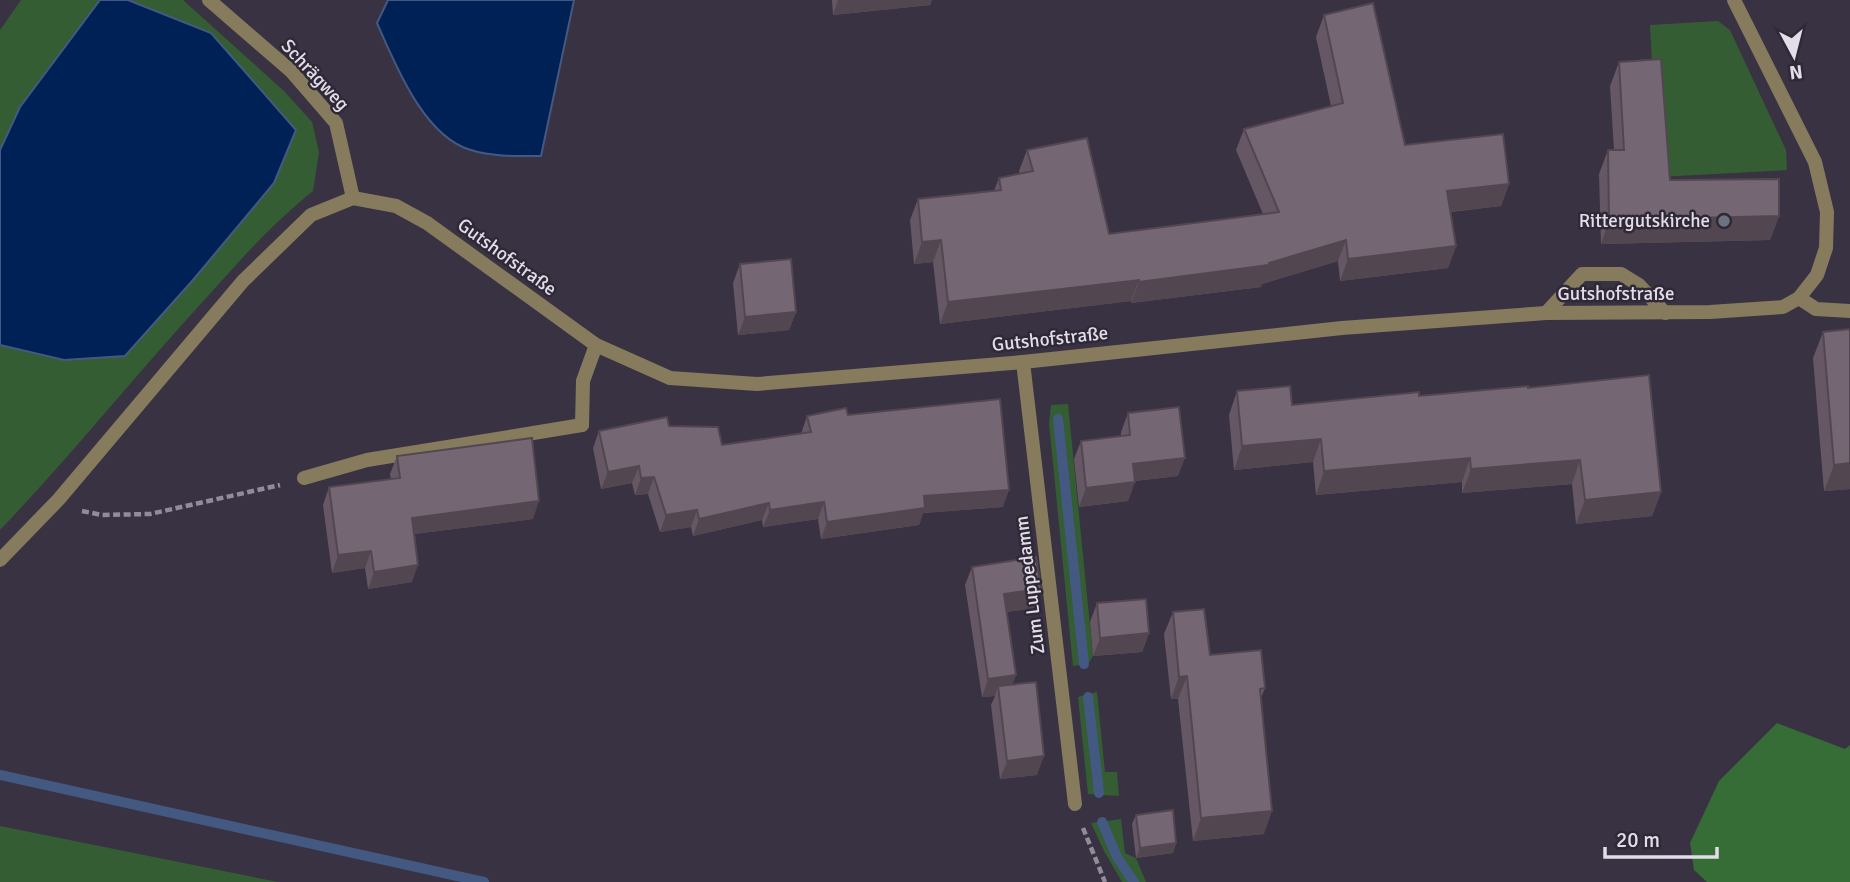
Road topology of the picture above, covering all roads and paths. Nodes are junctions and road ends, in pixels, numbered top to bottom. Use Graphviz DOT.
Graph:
graph roads {
  1 [pos="209,0"];
  2 [pos="1734,0"];
  3 [pos="353,198"];
  4 [pos="1799,298"];
  5 [pos="1850,311"];
  6 [pos="1546,313"];
  7 [pos="1665,313"];
  8 [pos="596,345"];
  9 [pos="1023,362"];
  10 [pos="304,478"];
  11 [pos="59,499"];
  12 [pos="0,560"];
  13 [pos="1075,804"];
  14 [pos="1105,882"];
  1 -- 3 [label="street, Schrägweg"];
  2 -- 4 [label="street"];
  3 -- 8 [label="street, Gutshofstraße"];
  3 -- 11 [label="street"];
  4 -- 5 [label="street"];
  4 -- 7 [label="street, Gutshofstraße"];
  6 -- 7 [label="street, Gutshofstraße"];
  6 -- 7 [label="street"];
  6 -- 9 [label="street, Gutshofstraße"];
  8 -- 9 [label="street, Gutshofstraße"];
  8 -- 10 [label="street"];
  9 -- 13 [label="street, Zum Luppedamm"];
  10 -- 11 [label="path"];
  11 -- 12 [label="street"];
  13 -- 14 [label="path"];
}
